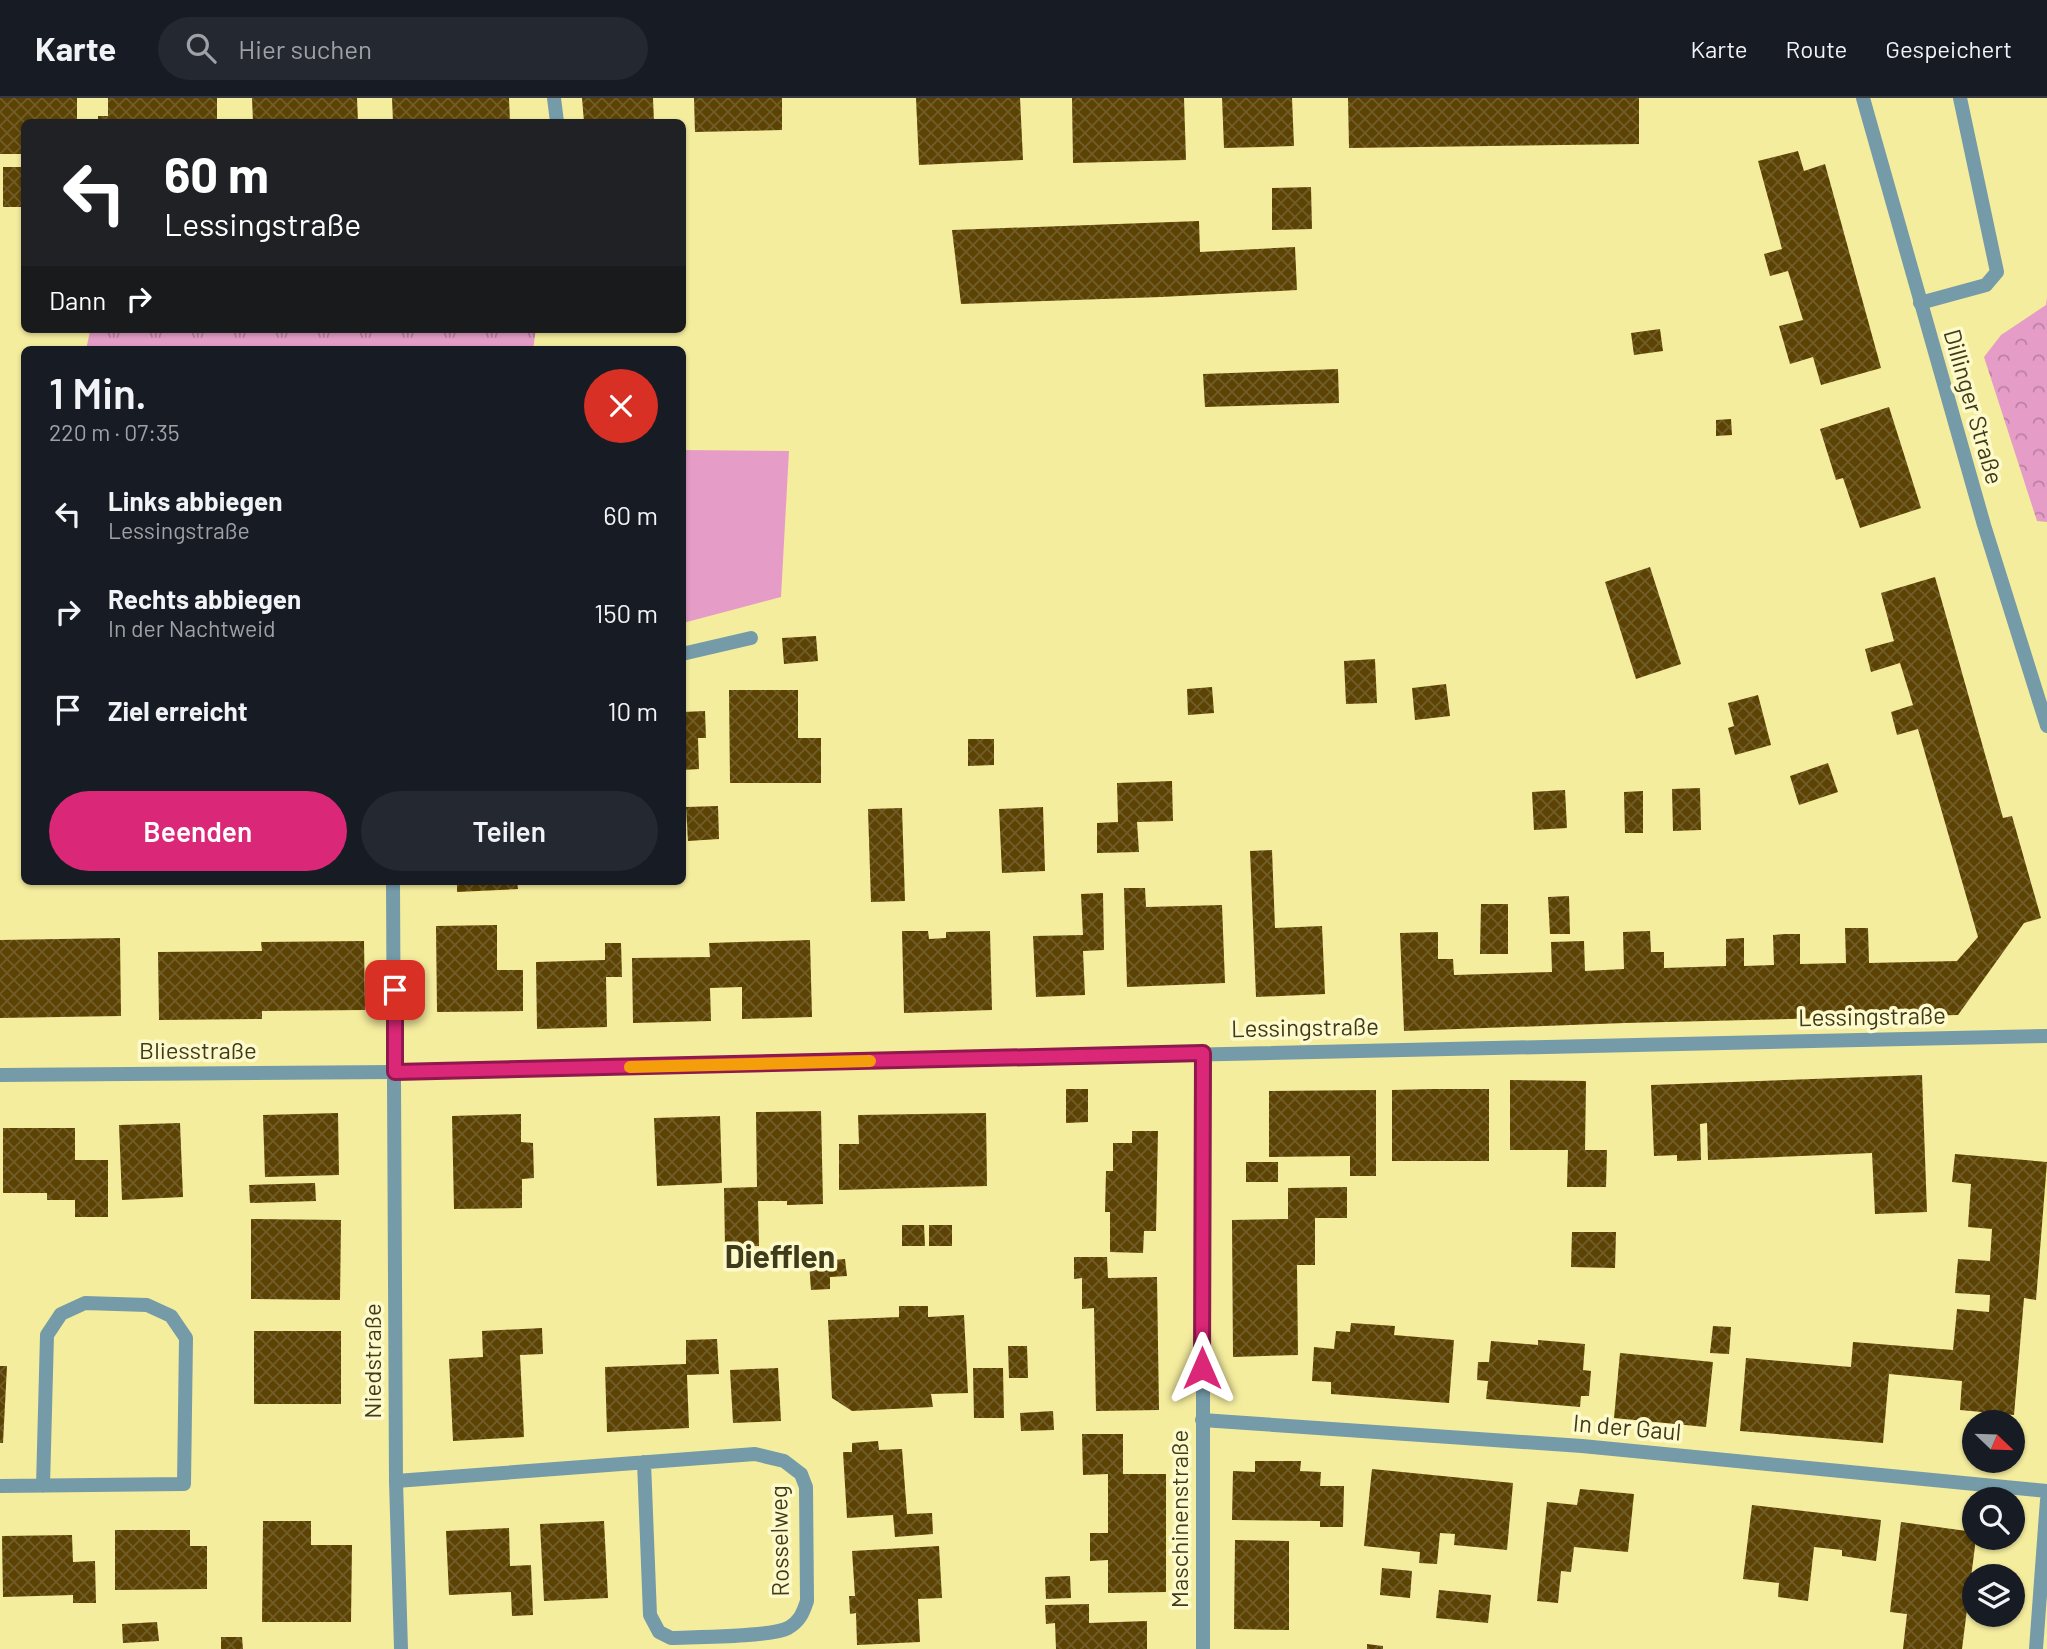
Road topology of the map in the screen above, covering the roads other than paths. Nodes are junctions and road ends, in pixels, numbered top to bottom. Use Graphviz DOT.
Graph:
graph roads {
  1 [pos="554,98"];
  2 [pos="1863,98"];
  3 [pos="1960,98"];
  4 [pos="557,119"];
  5 [pos="1920,303"];
  6 [pos="751,638"];
  7 [pos="686,653"];
  8 [pos="2047,726"];
  9 [pos="393,885"];
  10 [pos="2047,1036"];
  11 [pos="1203,1053"];
  12 [pos="395,1072"];
  13 [pos="0,1075"];
  14 [pos="1202,1420"];
  15 [pos="644,1462"];
  16 [pos="396,1481"];
  17 [pos="0,1486"];
  18 [pos="43,1486"];
  19 [pos="2047,1491"];
  20 [pos="2047,1500"];
  21 [pos="401,1649"];
  22 [pos="1203,1649"];
  23 [pos="2036,1649"];
  1 -- 4 [label="street"];
  2 -- 5 [label="street, Dillinger Straße"];
  3 -- 5 [label="street"];
  5 -- 8 [label="street, Dillinger Straße"];
  6 -- 7 [label="street"];
  9 -- 12 [label="street, Niedstraße"];
  10 -- 11 [label="street, Lessingstraße"];
  11 -- 12 [label="street, Lessingstraße"];
  11 -- 14 [label="street, Maschinenstraße"];
  12 -- 13 [label="street, Bliesstraße"];
  12 -- 16 [label="street, Niedstraße"];
  14 -- 19 [label="street, In der Gaul"];
  14 -- 22 [label="street, Maschinenstraße"];
  15 -- 15 [label="street, Rosselweg"];
  15 -- 16 [label="street, Rosselweg"];
  16 -- 21 [label="street, Niedstraße"];
  17 -- 18 [label="street"];
  18 -- 18 [label="street"];
  20 -- 23 [label="street"];
}
